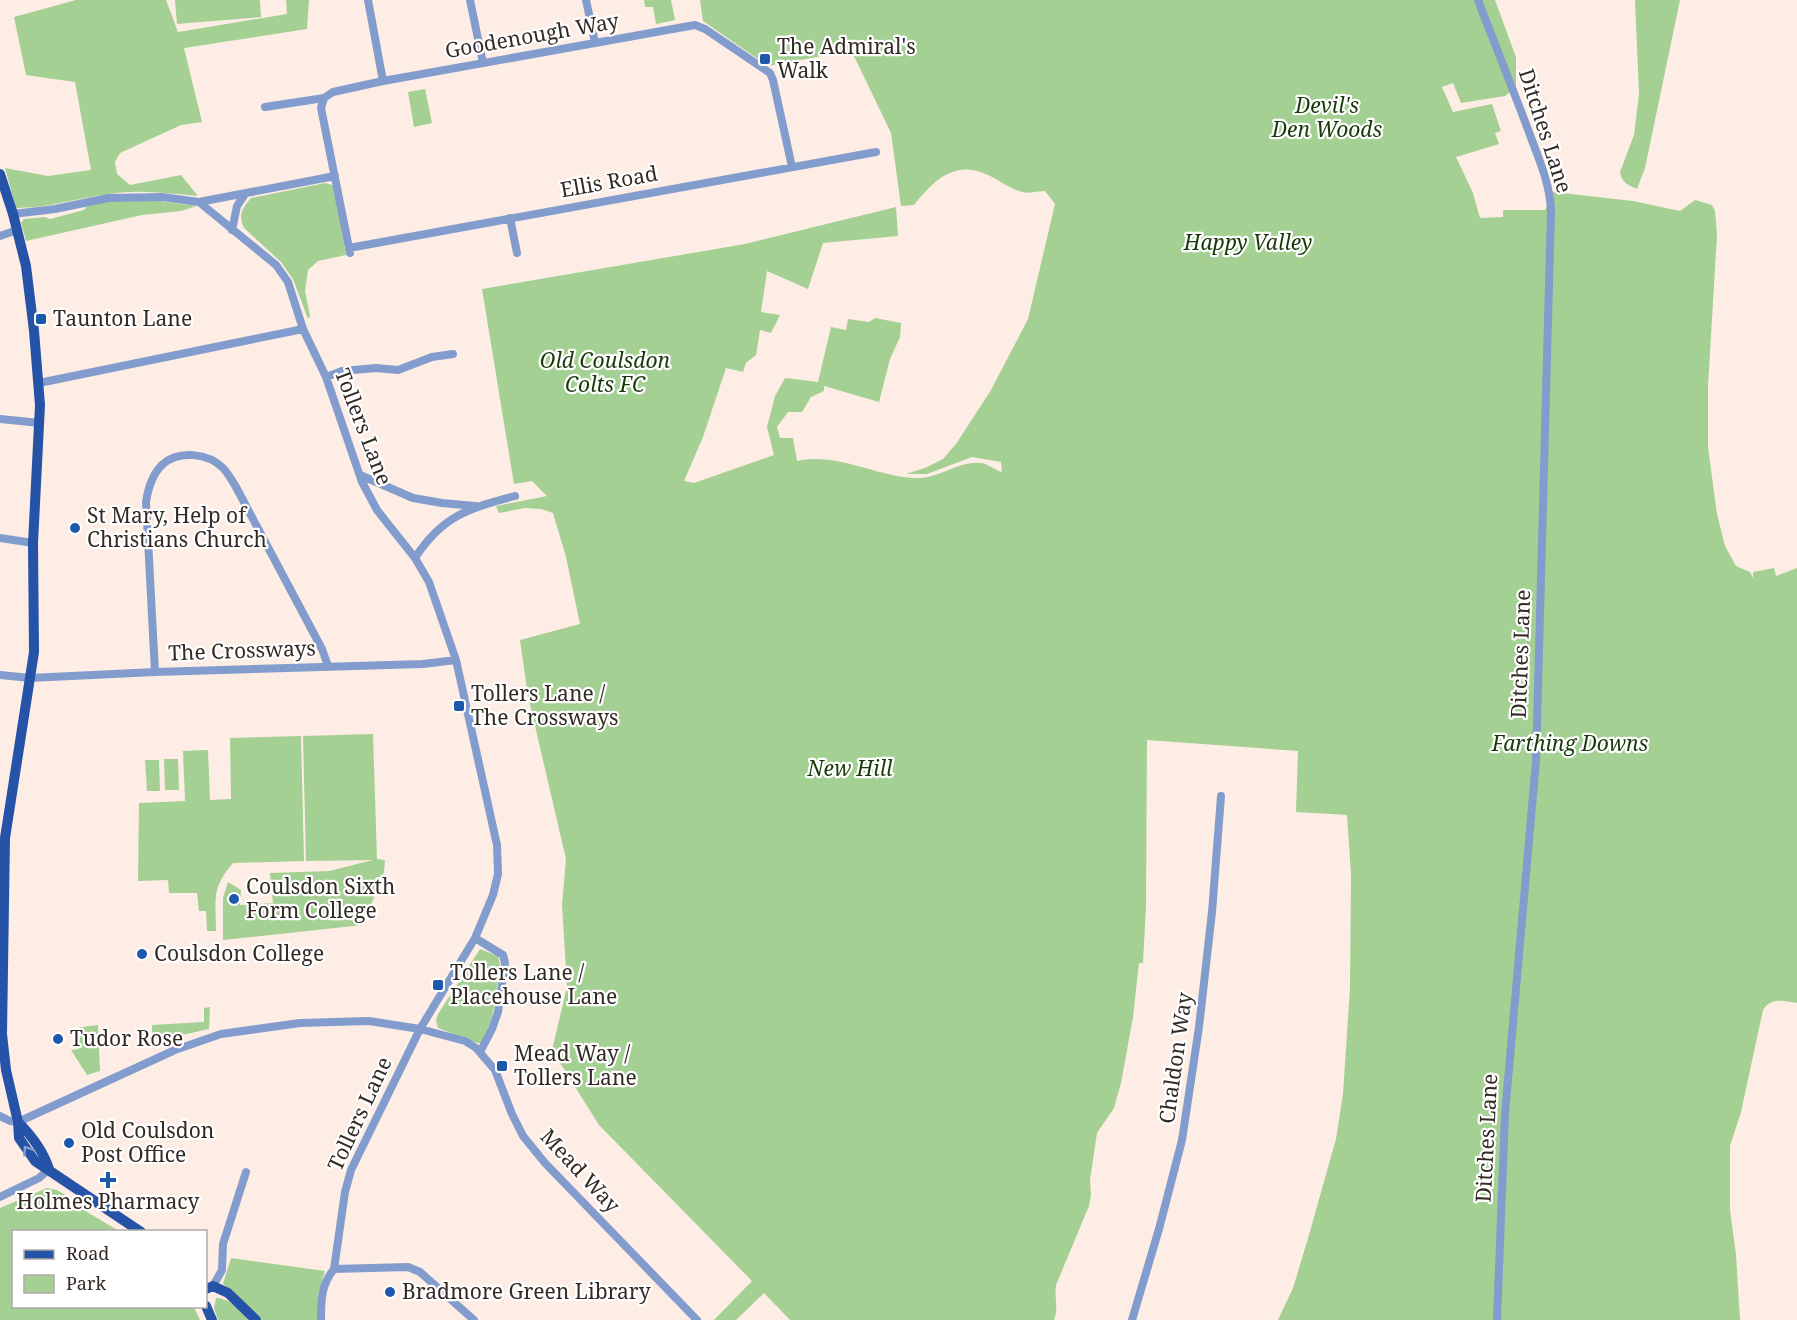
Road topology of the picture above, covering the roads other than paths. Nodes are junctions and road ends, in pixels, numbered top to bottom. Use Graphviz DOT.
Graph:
graph roads {
  1 [pos="368,0"];
  2 [pos="470,0"];
  3 [pos="586,0"];
  4 [pos="1478,0"];
  5 [pos="595,43"];
  6 [pos="483,63"];
  7 [pos="383,81"];
  8 [pos="324,98"];
  9 [pos="265,107"];
  10 [pos="876,152"];
  11 [pos="792,167"];
  12 [pos="0,174"];
  13 [pos="335,176"];
  14 [pos="245,194"];
  15 [pos="199,202"];
  16 [pos="13,214"];
  17 [pos="510,219"];
  18 [pos="17,230"];
  19 [pos="232,230"];
  20 [pos="0,236"];
  21 [pos="517,253"];
  22 [pos="303,329"];
  23 [pos="453,354"];
  24 [pos="326,377"];
  25 [pos="39,383"];
  26 [pos="0,419"];
  27 [pos="40,423"];
  28 [pos="360,475"];
  29 [pos="515,496"];
  30 [pos="476,506"];
  31 [pos="0,538"];
  32 [pos="33,543"];
  33 [pos="415,558"];
  34 [pos="456,660"];
  35 [pos="328,666"];
  36 [pos="155,672"];
  37 [pos="0,675"];
  38 [pos="30,678"];
  39 [pos="1221,796"];
  40 [pos="475,938"];
  41 [pos="420,1029"];
  42 [pos="480,1052"];
  43 [pos="0,1116"];
  44 [pos="18,1122"];
  45 [pos="49,1169"];
  46 [pos="246,1172"];
  47 [pos="0,1197"];
  48 [pos="138,1230"];
  49 [pos="333,1269"];
  50 [pos="209,1288"];
  51 [pos="256,1320"];
  52 [pos="321,1320"];
  53 [pos="474,1320"];
  54 [pos="697,1320"];
  55 [pos="1132,1320"];
  56 [pos="1497,1320"];
  1 -- 7 [label="street"];
  2 -- 6 [label="street"];
  3 -- 5 [label="street"];
  4 -- 56 [label="street, Ditches Lane"];
  5 -- 6 [label="street, Goodenough Way"];
  5 -- 11 [label="street, Goodenough Way"];
  6 -- 7 [label="street, Goodenough Way"];
  7 -- 8 [label="street, Goodenough Way"];
  8 -- 9 [label="street, Goodenough Way"];
  8 -- 13 [label="street"];
  10 -- 11 [label="street, Ellis Road"];
  11 -- 17 [label="street, Ellis Road"];
  12 -- 16 [label="main road"];
  13 -- 14 [label="street"];
  13 -- 17 [label="street, Ellis Road"];
  14 -- 15 [label="street"];
  14 -- 19 [label="street"];
  15 -- 16 [label="street"];
  15 -- 19 [label="street, Tollers Lane"];
  16 -- 18 [label="main road"];
  17 -- 21 [label="street"];
  18 -- 20 [label="street"];
  18 -- 25 [label="main road"];
  19 -- 22 [label="street, Tollers Lane"];
  22 -- 24 [label="street, Tollers Lane"];
  22 -- 25 [label="street"];
  23 -- 24 [label="street"];
  24 -- 28 [label="street, Tollers Lane"];
  25 -- 27 [label="main road"];
  26 -- 27 [label="street"];
  27 -- 32 [label="main road"];
  28 -- 30 [label="street"];
  28 -- 33 [label="street, Tollers Lane"];
  29 -- 30 [label="street"];
  30 -- 33 [label="street"];
  31 -- 32 [label="street"];
  32 -- 38 [label="main road"];
  33 -- 34 [label="street, Tollers Lane"];
  34 -- 35 [label="street, The Crossways"];
  34 -- 40 [label="street, Tollers Lane"];
  35 -- 36 [label="street, The Crossways"];
  35 -- 36 [label="street"];
  36 -- 38 [label="street, The Crossways"];
  37 -- 38 [label="street, The Crossways"];
  38 -- 44 [label="main road"];
  39 -- 55 [label="street, Chaldon Way"];
  40 -- 41 [label="street, Tollers Lane"];
  40 -- 42 [label="street"];
  41 -- 42 [label="street, Mead Way"];
  41 -- 44 [label="street, Mead Way"];
  41 -- 49 [label="street, Tollers Lane"];
  42 -- 54 [label="street, Mead Way"];
  43 -- 44 [label="street"];
  44 -- 45 [label="main road"];
  45 -- 47 [label="street"];
  45 -- 48 [label="main road"];
  46 -- 50 [label="street"];
  49 -- 52 [label="street, Tollers Lane"];
  49 -- 53 [label="street"];
  50 -- 51 [label="main road"];
}
